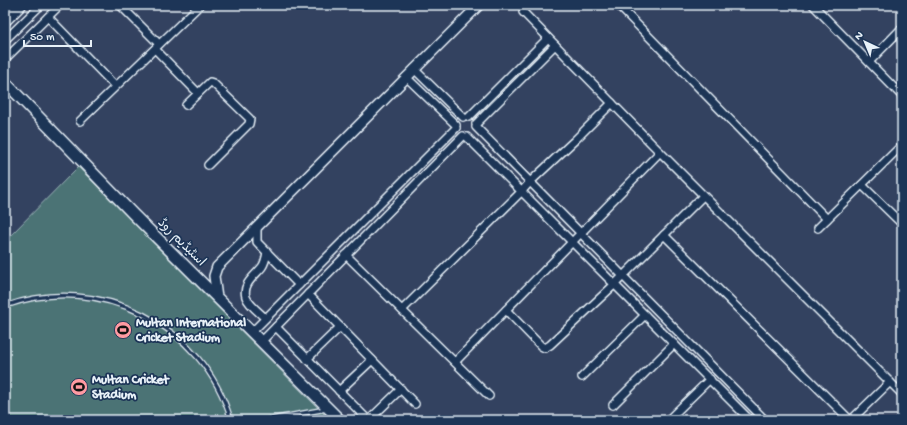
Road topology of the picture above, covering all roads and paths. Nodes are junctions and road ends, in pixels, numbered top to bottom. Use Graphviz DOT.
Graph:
graph roads {
  1 [pos="21,5"];
  2 [pos="41,5"];
  3 [pos="60,5"];
  4 [pos="200,5"];
  5 [pos="478,5"];
  6 [pos="618,5"];
  7 [pos="813,5"];
  8 [pos="123,6"];
  9 [pos="523,12"];
  10 [pos="48,17"];
  11 [pos="5,21"];
  12 [pos="902,28"];
  13 [pos="548,38"];
  14 [pos="5,40"];
  15 [pos="555,45"];
  16 [pos="157,47"];
  17 [pos="5,58"];
  18 [pos="869,62"];
  19 [pos="414,69"];
  20 [pos="406,77"];
  21 [pos="5,82"];
  22 [pos="115,86"];
  23 [pos="198,93"];
  24 [pos="902,96"];
  25 [pos="612,103"];
  26 [pos="186,105"];
  27 [pos="466,117"];
  28 [pos="80,121"];
  29 [pos="476,126"];
  30 [pos="456,127"];
  31 [pos="465,136"];
  32 [pos="902,145"];
  33 [pos="660,152"];
  34 [pos="208,165"];
  35 [pos="530,182"];
  36 [pos="862,184"];
  37 [pos="522,191"];
  38 [pos="704,196"];
  39 [pos="827,219"];
  40 [pos="902,224"];
  41 [pos="257,226"];
  42 [pos="818,228"];
  43 [pos="580,233"];
  44 [pos="664,235"];
  45 [pos="572,242"];
  46 [pos="267,252"];
  47 [pos="346,255"];
  48 [pos="623,276"];
  49 [pos="615,284"];
  50 [pos="299,285"];
  51 [pos="308,294"];
  52 [pos="217,298"];
  53 [pos="5,306"];
  54 [pos="402,310"];
  55 [pos="506,310"];
  56 [pos="645,315"];
  57 [pos="265,318"];
  58 [pos="276,327"];
  59 [pos="340,327"];
  60 [pos="252,332"];
  61 [pos="262,341"];
  62 [pos="674,344"];
  63 [pos="307,359"];
  64 [pos="372,360"];
  65 [pos="455,362"];
  66 [pos="582,377"];
  67 [pos="710,379"];
  68 [pos="890,382"];
  69 [pos="401,388"];
  70 [pos="339,392"];
  71 [pos="902,394"];
  72 [pos="488,396"];
  73 [pos="416,404"];
  74 [pos="613,405"];
  75 [pos="328,408"];
  76 [pos="231,420"];
  77 [pos="266,420"];
  78 [pos="340,420"];
  79 [pos="368,420"];
  80 [pos="668,420"];
  81 [pos="750,420"];
  82 [pos="765,420"];
  83 [pos="850,420"];
  1 -- 11 [label="main road"];
  2 -- 14 [label="street"];
  3 -- 10 [label="street"];
  4 -- 16 [label="street"];
  5 -- 19 [label="street"];
  6 -- 39 [label="street"];
  7 -- 18 [label="street"];
  8 -- 16 [label="street"];
  9 -- 13 [label="street"];
  10 -- 17 [label="street"];
  10 -- 22 [label="street"];
  12 -- 18 [label="street"];
  13 -- 15 [label="street"];
  13 -- 27 [label="street"];
  15 -- 25 [label="street"];
  15 -- 29 [label="street"];
  16 -- 22 [label="street"];
  16 -- 23 [label="street"];
  18 -- 24 [label="street"];
  19 -- 20 [label="street"];
  19 -- 27 [label="street"];
  20 -- 30 [label="street"];
  20 -- 41 [label="street"];
  21 -- 52 [label="main road, اسٹیڈیم روڈ"];
  22 -- 28 [label="street"];
  23 -- 26 [label="street"];
  23 -- 34 [label="street"];
  25 -- 33 [label="street"];
  25 -- 35 [label="street"];
  27 -- 29 [label="street"];
  27 -- 30 [label="street"];
  29 -- 31 [label="street"];
  29 -- 35 [label="street"];
  30 -- 31 [label="street"];
  30 -- 50 [label="street"];
  31 -- 37 [label="street"];
  31 -- 47 [label="street"];
  32 -- 36 [label="street"];
  33 -- 38 [label="street"];
  33 -- 43 [label="street"];
  35 -- 37 [label="street"];
  35 -- 43 [label="street"];
  36 -- 39 [label="street"];
  36 -- 40 [label="street"];
  37 -- 45 [label="street"];
  37 -- 54 [label="street"];
  38 -- 44 [label="street"];
  38 -- 68 [label="street"];
  39 -- 42 [label="street"];
  41 -- 46 [label="street"];
  41 -- 52 [label="street"];
  43 -- 45 [label="street"];
  43 -- 48 [label="street"];
  44 -- 48 [label="street"];
  44 -- 83 [label="street"];
  45 -- 49 [label="street"];
  45 -- 55 [label="street"];
  46 -- 50 [label="street"];
  46 -- 57 [label="street"];
  47 -- 51 [label="street"];
  47 -- 54 [label="street"];
  48 -- 49 [label="street"];
  48 -- 82 [label="street"];
  49 -- 55 [label="street"];
  49 -- 56 [label="street"];
  50 -- 57 [label="street"];
  51 -- 58 [label="street"];
  51 -- 59 [label="street"];
  52 -- 60 [label="main road, اسٹیڈیم روڈ"];
  53 -- 76 [label="lane"];
  54 -- 65 [label="street"];
  55 -- 65 [label="street"];
  56 -- 62 [label="street"];
  56 -- 66 [label="street"];
  57 -- 60 [label="street"];
  58 -- 61 [label="street"];
  58 -- 63 [label="street"];
  59 -- 63 [label="street"];
  59 -- 64 [label="street"];
  60 -- 61 [label="main road, اسٹیڈیم روڈ"];
  61 -- 75 [label="main road, اسٹیڈیم روڈ"];
  62 -- 67 [label="street"];
  62 -- 74 [label="street"];
  63 -- 70 [label="street"];
  64 -- 69 [label="street"];
  64 -- 70 [label="street"];
  65 -- 72 [label="street"];
  67 -- 80 [label="street"];
  67 -- 81 [label="street"];
  68 -- 71 [label="street"];
  68 -- 83 [label="street"];
  69 -- 73 [label="street"];
  69 -- 79 [label="street"];
  70 -- 79 [label="street"];
  75 -- 77 [label="lane"];
  75 -- 78 [label="main road, اسٹیڈیم روڈ"];
}
